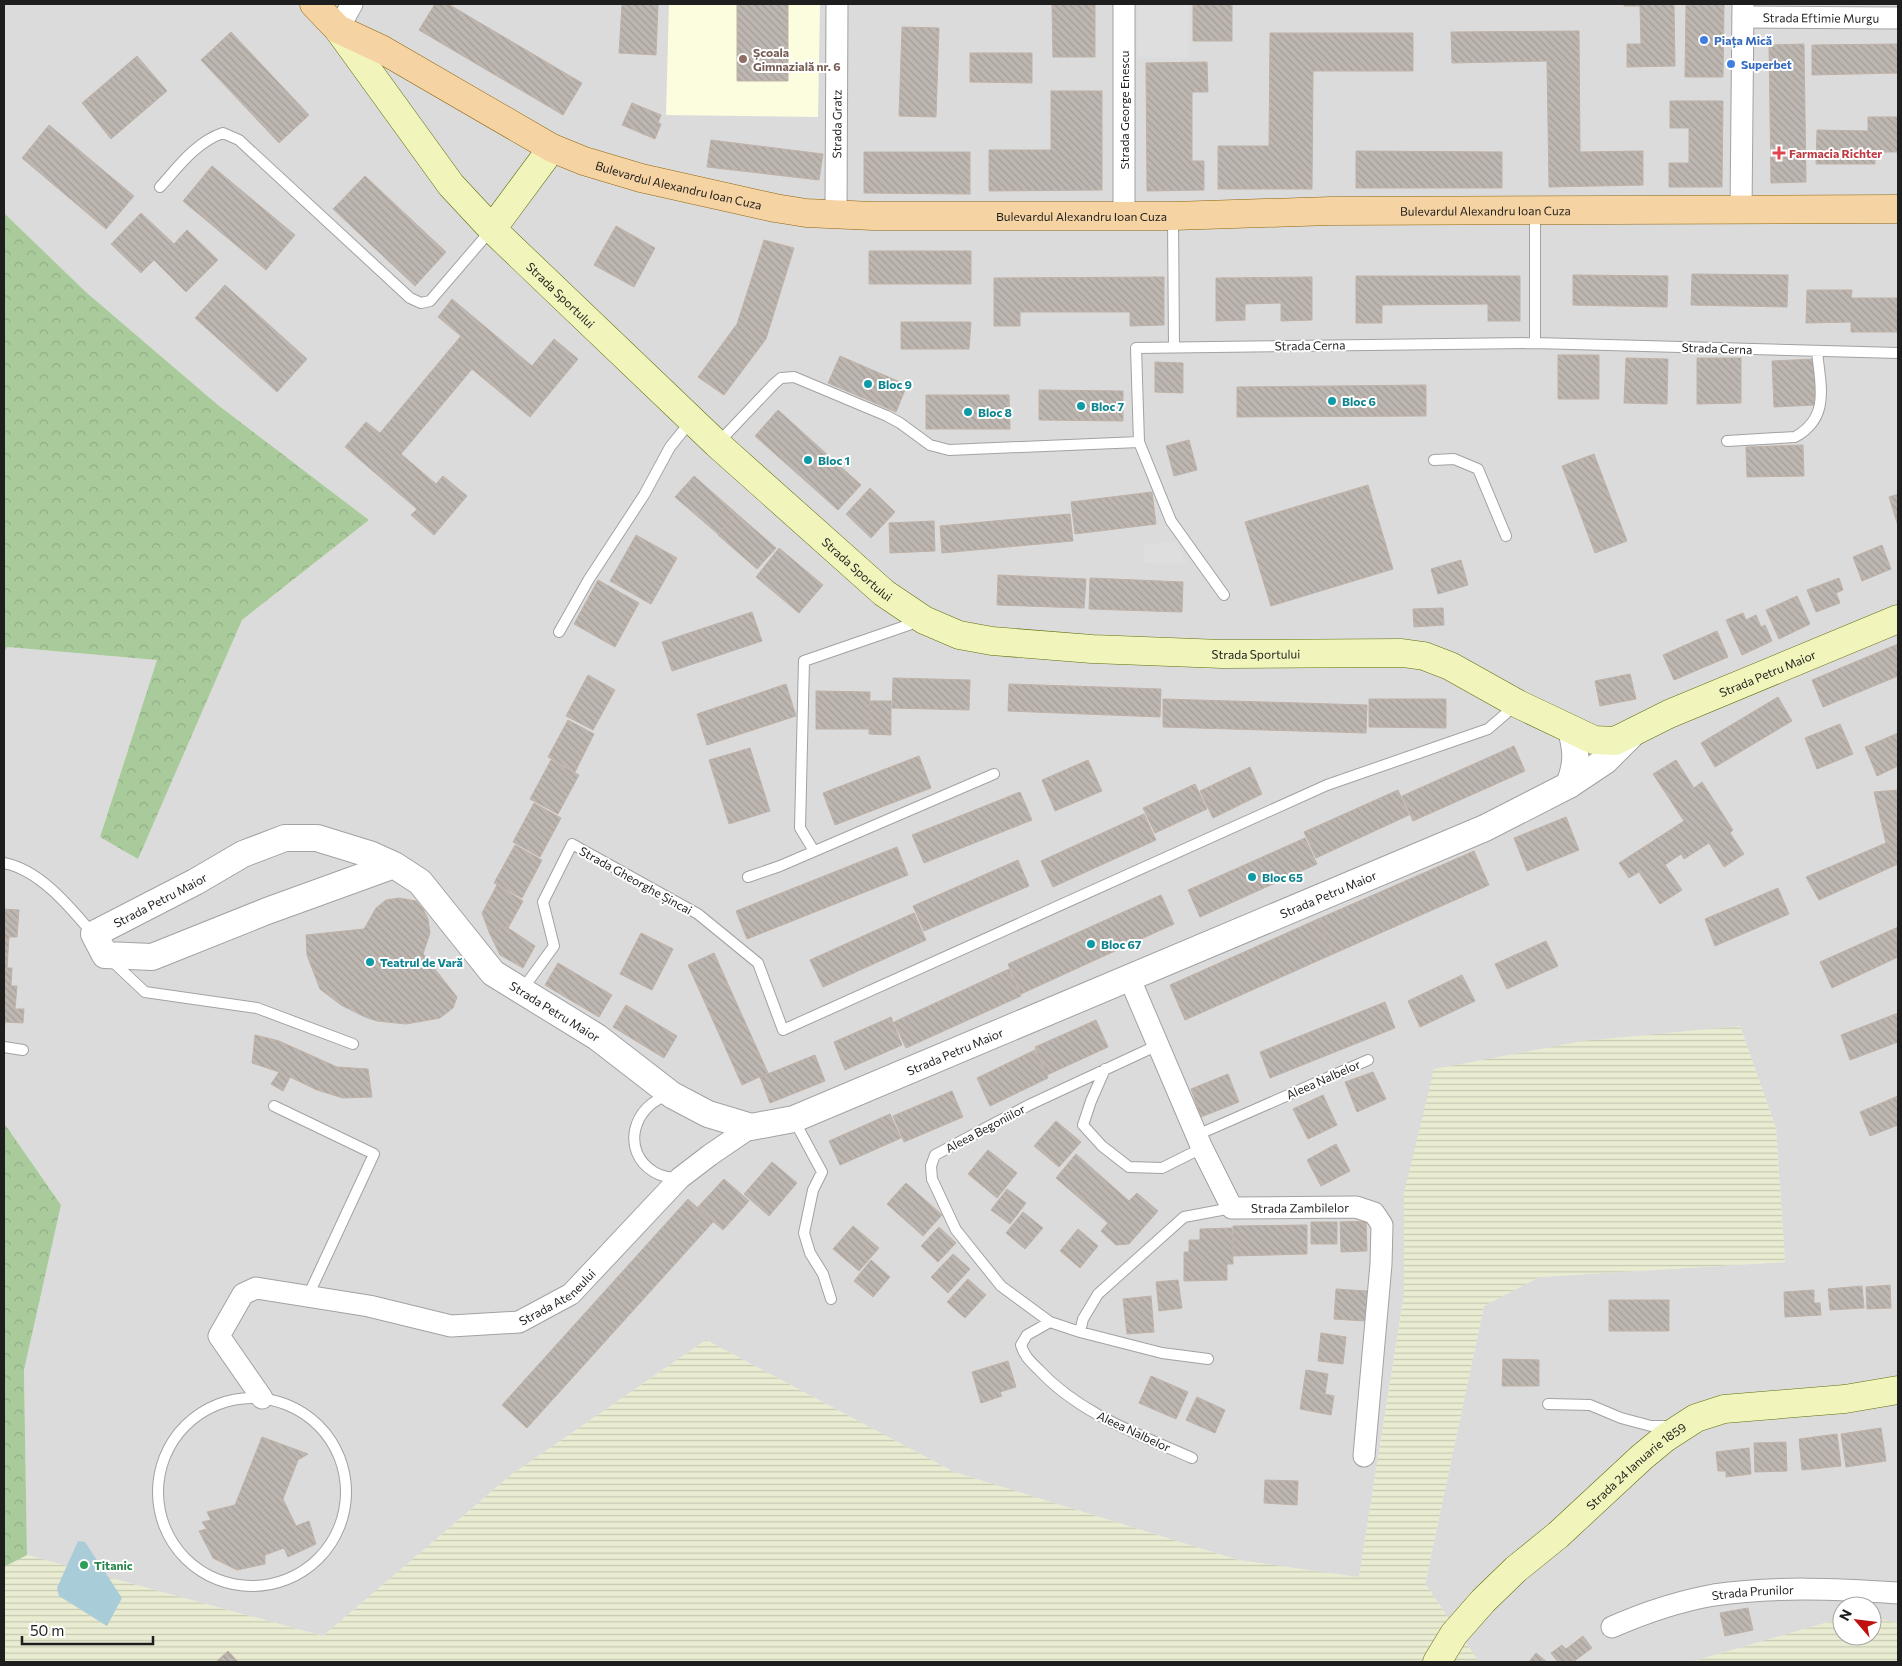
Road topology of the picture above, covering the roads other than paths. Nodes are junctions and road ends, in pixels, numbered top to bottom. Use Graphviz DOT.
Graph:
graph roads {
  1 [pos="314,4"];
  2 [pos="352,4"];
  3 [pos="838,4"];
  4 [pos="1124,4"];
  5 [pos="1743,10"];
  6 [pos="1898,18"];
  7 [pos="338,29"];
  8 [pos="552,148"];
  9 [pos="160,187"];
  10 [pos="1898,209"];
  11 [pos="1535,210"];
  12 [pos="1742,210"];
  13 [pos="836,214"];
  14 [pos="1124,215"];
  15 [pos="1173,216"];
  16 [pos="492,229"];
  17 [pos="1535,343"];
  18 [pos="1174,347"];
  19 [pos="1817,351"];
  20 [pos="1898,353"];
  21 [pos="691,421"];
  22 [pos="1727,441"];
  23 [pos="1138,442"];
  24 [pos="717,444"];
  25 [pos="1434,460"];
  26 [pos="1506,536"];
  27 [pos="1224,595"];
  28 [pos="1898,618"];
  29 [pos="924,620"];
  30 [pos="559,632"];
  31 [pos="1518,704"];
  32 [pos="1636,729"];
  33 [pos="1571,730"];
  34 [pos="994,774"];
  35 [pos="1569,785"];
  36 [pos="814,851"];
  37 [pos="4,864"];
  38 [pos="394,865"];
  39 [pos="748,877"];
  40 [pos="100,945"];
  41 [pos="1129,977"];
  42 [pos="521,991"];
  43 [pos="353,1044"];
  44 [pos="1158,1045"];
  45 [pos="4,1047"];
  46 [pos="23,1050"];
  47 [pos="1368,1060"];
  48 [pos="1105,1069"];
  49 [pos="672,1095"];
  50 [pos="274,1106"];
  51 [pos="794,1119"];
  52 [pos="751,1128"];
  53 [pos="1199,1142"];
  54 [pos="680,1178"];
  55 [pos="1232,1208"];
  56 [pos="308,1296"];
  57 [pos="832,1299"];
  58 [pos="1050,1322"];
  59 [pos="1080,1332"];
  60 [pos="1208,1359"];
  61 [pos="1898,1390"];
  62 [pos="262,1398"];
  63 [pos="1548,1404"];
  64 [pos="1683,1426"];
  65 [pos="1364,1456"];
  66 [pos="1192,1458"];
  67 [pos="1898,1593"];
  68 [pos="1612,1627"];
  69 [pos="1437,1662"];
  1 -- 7 [label="main road, Bulevardul Alexandru Ioan Cuza"];
  2 -- 7 [label="street"];
  3 -- 13 [label="street, Strada Gratz"];
  4 -- 14 [label="street, Strada George Enescu"];
  5 -- 6 [label="street, Strada Eftimie Murgu"];
  5 -- 12 [label="street"];
  7 -- 8 [label="main road, Bulevardul Alexandru Ioan Cuza"];
  7 -- 16 [label="main road, Strada Sportului"];
  8 -- 13 [label="main road, Bulevardul Alexandru Ioan Cuza"];
  8 -- 16 [label="main road"];
  9 -- 16 [label="lane"];
  10 -- 12 [label="main road, Bulevardul Alexandru Ioan Cuza"];
  11 -- 12 [label="main road, Bulevardul Alexandru Ioan Cuza"];
  11 -- 15 [label="main road, Bulevardul Alexandru Ioan Cuza"];
  11 -- 17 [label="lane"];
  13 -- 14 [label="main road, Bulevardul Alexandru Ioan Cuza"];
  14 -- 15 [label="main road, Bulevardul Alexandru Ioan Cuza"];
  15 -- 18 [label="lane"];
  16 -- 21 [label="main road, Strada Sportului"];
  17 -- 18 [label="lane, Strada Cerna"];
  17 -- 19 [label="lane, Strada Cerna"];
  18 -- 23 [label="lane, Strada Cerna"];
  19 -- 20 [label="lane, Strada Cerna"];
  19 -- 22 [label="lane"];
  21 -- 24 [label="main road, Strada Sportului"];
  21 -- 30 [label="lane"];
  23 -- 24 [label="lane"];
  23 -- 27 [label="lane"];
  24 -- 29 [label="main road, Strada Sportului"];
  25 -- 26 [label="lane"];
  28 -- 32 [label="main road, Strada Petru Maior"];
  29 -- 31 [label="main road, Strada Sportului"];
  29 -- 36 [label="lane"];
  31 -- 33 [label="main road, Strada Sportului"];
  31 -- 42 [label="lane, Strada Gheorghe Șincai"];
  32 -- 33 [label="main road, Strada Petru Maior"];
  32 -- 35 [label="street, Strada Petru Maior"];
  33 -- 35 [label="street"];
  34 -- 36 [label="lane"];
  35 -- 41 [label="street, Strada Petru Maior"];
  36 -- 39 [label="lane"];
  37 -- 40 [label="lane"];
  38 -- 40 [label="street"];
  38 -- 40 [label="street, Strada Petru Maior"];
  38 -- 42 [label="street, Strada Petru Maior"];
  40 -- 43 [label="lane"];
  41 -- 44 [label="street"];
  41 -- 51 [label="street, Strada Petru Maior"];
  42 -- 49 [label="street, Strada Petru Maior"];
  44 -- 48 [label="lane, Aleea Begoniilor"];
  44 -- 53 [label="street"];
  45 -- 46 [label="lane"];
  47 -- 53 [label="lane, Aleea Nalbelor"];
  48 -- 53 [label="lane"];
  48 -- 58 [label="lane, Aleea Begoniilor"];
  49 -- 52 [label="street, Strada Petru Maior"];
  49 -- 54 [label="lane"];
  50 -- 56 [label="lane"];
  51 -- 52 [label="street, Strada Petru Maior"];
  51 -- 57 [label="lane"];
  52 -- 54 [label="street, Strada Ateneului"];
  53 -- 55 [label="street"];
  54 -- 56 [label="street, Strada Ateneului"];
  55 -- 59 [label="lane"];
  55 -- 65 [label="street, Strada Zambilelor"];
  56 -- 62 [label="street, Strada Ateneului"];
  58 -- 59 [label="lane, Aleea Begoniilor"];
  58 -- 66 [label="lane, Aleea Nalbelor"];
  59 -- 60 [label="lane, Aleea Begoniilor"];
  61 -- 64 [label="main road, Strada 24 Ianuarie 1859"];
  62 -- 62 [label="lane"];
  63 -- 64 [label="lane"];
  64 -- 69 [label="main road, Strada 24 Ianuarie 1859"];
  67 -- 68 [label="street, Strada Prunilor"];
}
